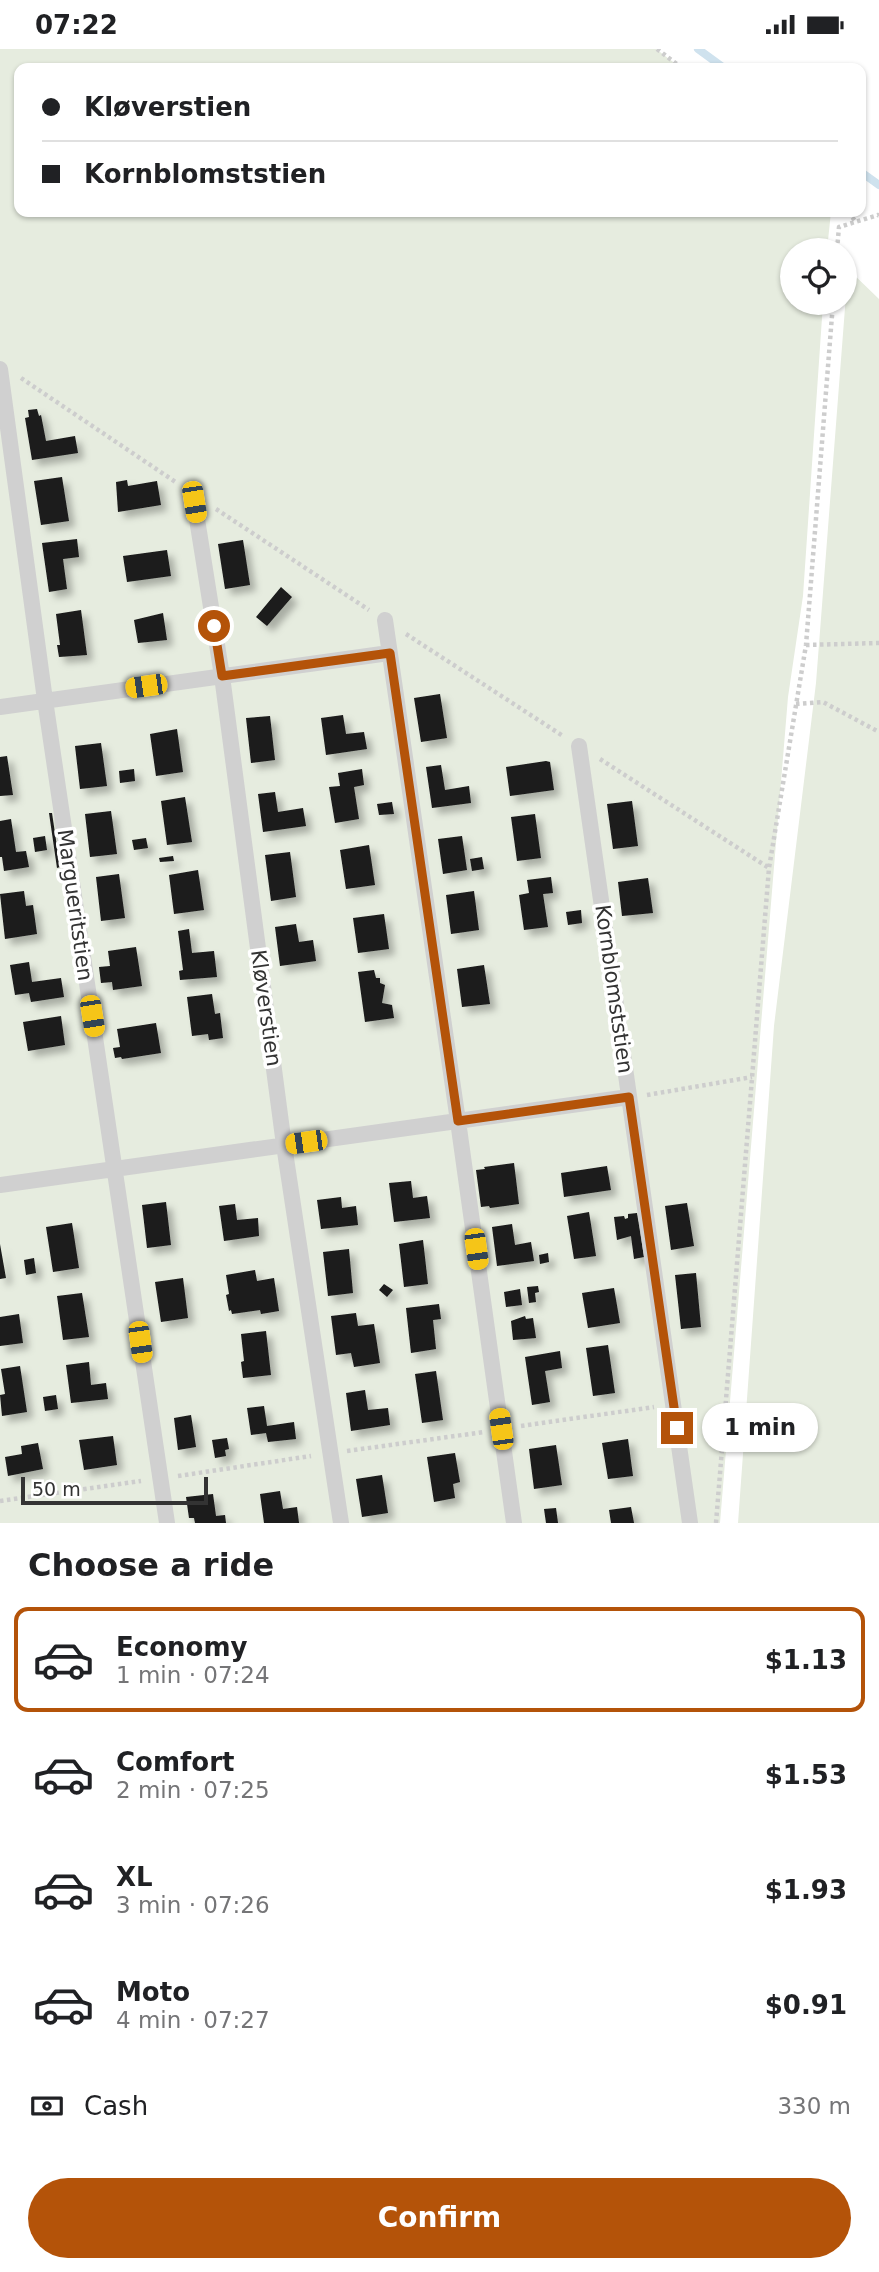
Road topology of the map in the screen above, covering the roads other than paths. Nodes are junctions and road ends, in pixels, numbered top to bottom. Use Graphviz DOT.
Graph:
graph roads {
  1 [pos="0,369"];
  2 [pos="193,494"];
  3 [pos="384,620"];
  4 [pos="390,653"];
  5 [pos="222,676"];
  6 [pos="45,701"];
  7 [pos="0,707"];
  8 [pos="579,746"];
  9 [pos="629,1097"];
  10 [pos="458,1121"];
  11 [pos="284,1145"];
  12 [pos="114,1169"];
  13 [pos="0,1185"];
  14 [pos="167,1523"];
  15 [pos="341,1523"];
  16 [pos="514,1523"];
  17 [pos="690,1523"];
  1 -- 6 [label="lane, Margueritstien"];
  2 -- 5 [label="lane, Kløverstien"];
  3 -- 4 [label="lane"];
  4 -- 5 [label="lane"];
  4 -- 10 [label="lane"];
  5 -- 6 [label="lane"];
  5 -- 11 [label="lane, Kløverstien"];
  6 -- 7 [label="lane"];
  6 -- 12 [label="lane, Margueritstien"];
  8 -- 9 [label="lane, Kornblomststien"];
  9 -- 10 [label="lane"];
  9 -- 17 [label="lane, Kornblomststien"];
  10 -- 11 [label="lane"];
  10 -- 16 [label="lane"];
  11 -- 12 [label="lane"];
  11 -- 15 [label="lane, Kløverstien"];
  12 -- 13 [label="lane"];
  12 -- 14 [label="lane, Margueritstien"];
}
